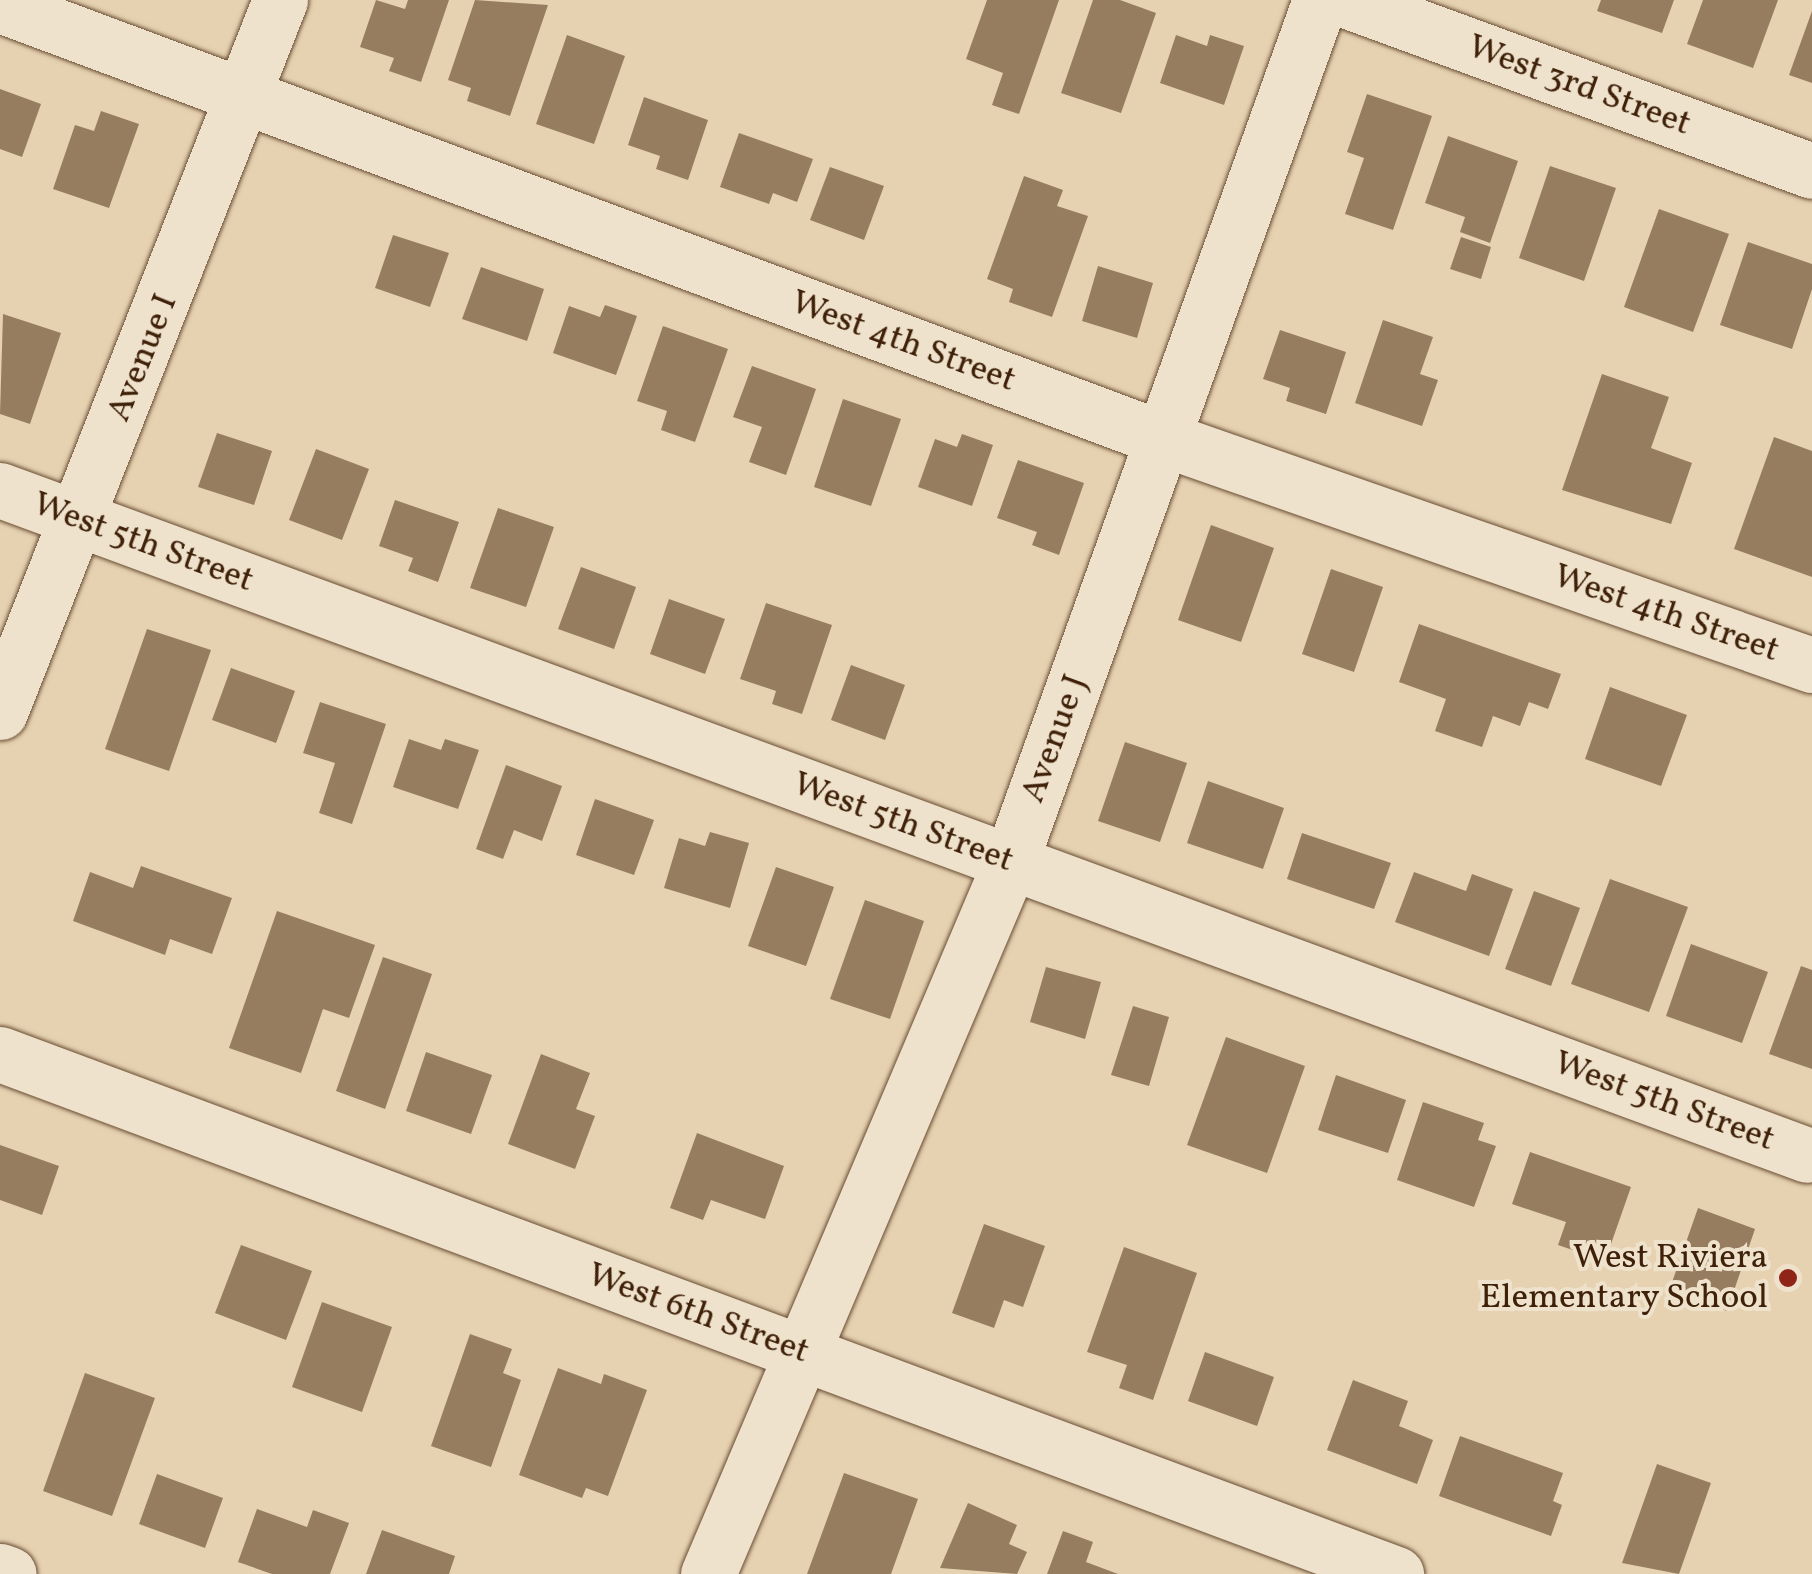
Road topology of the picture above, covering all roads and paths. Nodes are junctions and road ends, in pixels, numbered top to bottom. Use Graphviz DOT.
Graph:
graph roads {
  1 [pos="280,0"];
  2 [pos="1320,0"];
  3 [pos="1346,0"];
  4 [pos="0,5"];
  5 [pos="246,98"];
  6 [pos="1812,172"];
  7 [pos="1164,439"];
  8 [pos="0,490"];
  9 [pos="79,520"];
  10 [pos="1812,665"];
  11 [pos="0,712"];
  12 [pos="1010,863"];
  13 [pos="0,1054"];
  14 [pos="1807,1155"];
  15 [pos="800,1352"];
  16 [pos="0,1570"];
  17 [pos="9,1574"];
  18 [pos="708,1574"];
  19 [pos="1396,1574"];
  1 -- 5 [label="street, Avenue I"];
  2 -- 7 [label="street, Avenue J"];
  3 -- 6 [label="street, West 3rd Street"];
  4 -- 5 [label="street, West 4th Street"];
  5 -- 7 [label="street, West 4th Street"];
  5 -- 9 [label="street, Avenue I"];
  7 -- 10 [label="street, West 4th Street"];
  7 -- 12 [label="street, Avenue J"];
  8 -- 9 [label="street, West 5th Street"];
  9 -- 11 [label="street, Avenue I"];
  9 -- 12 [label="street, West 5th Street"];
  12 -- 14 [label="street, West 5th Street"];
  12 -- 15 [label="street, Avenue J"];
  13 -- 15 [label="street, West 6th Street"];
  15 -- 18 [label="street, Avenue J"];
  15 -- 19 [label="street, West 6th Street"];
  16 -- 17 [label="street"];
}
